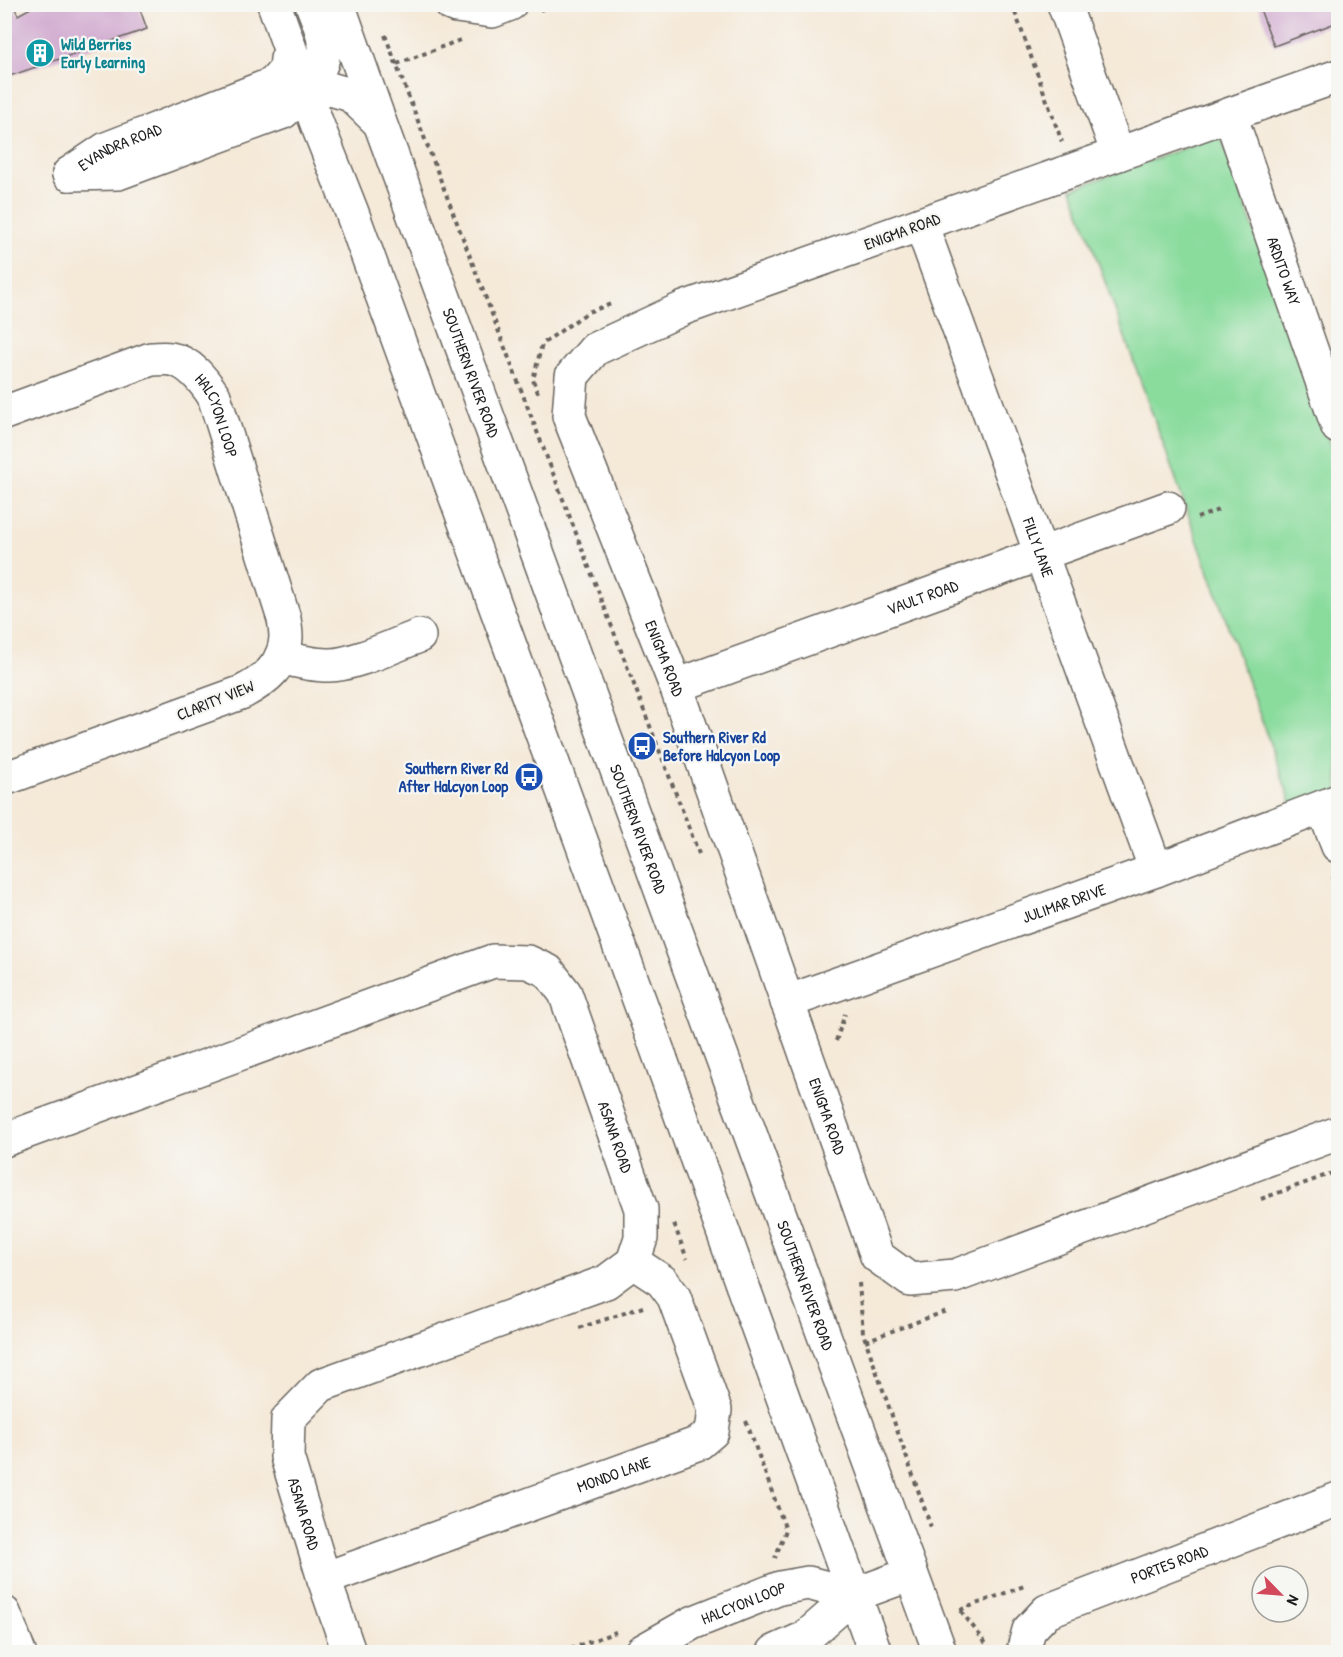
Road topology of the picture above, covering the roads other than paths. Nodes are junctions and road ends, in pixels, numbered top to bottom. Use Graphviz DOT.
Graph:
graph roads {
  1 [pos="274,4"];
  2 [pos="312,4"];
  3 [pos="338,4"];
  4 [pos="510,4"];
  5 [pos="1064,4"];
  6 [pos="454,5"];
  7 [pos="1338,76"];
  8 [pos="288,96"];
  9 [pos="1230,114"];
  10 [pos="380,123"];
  11 [pos="1118,154"];
  12 [pos="330,156"];
  13 [pos="921,224"];
  14 [pos="4,413"];
  15 [pos="1338,428"];
  16 [pos="1168,508"];
  17 [pos="1041,553"];
  18 [pos="418,636"];
  19 [pos="281,657"];
  20 [pos="676,686"];
  21 [pos="4,779"];
  22 [pos="1331,804"];
  23 [pos="1338,846"];
  24 [pos="1156,870"];
  25 [pos="787,1002"];
  26 [pos="1338,1133"];
  27 [pos="4,1140"];
  28 [pos="633,1262"];
  29 [pos="1338,1499"];
  30 [pos="911,1574"];
  31 [pos="324,1579"];
  32 [pos="854,1595"];
  33 [pos="4,1613"];
  34 [pos="634,1641"];
  35 [pos="786,1651"];
  36 [pos="19,1653"];
  37 [pos="349,1653"];
  38 [pos="875,1653"];
  39 [pos="940,1653"];
  40 [pos="1023,1653"];
  1 -- 8 [label="street"];
  2 -- 8 [label="street"];
  3 -- 10 [label="street, SOUTHERN RIVER ROAD"];
  4 -- 6 [label="street"];
  5 -- 11 [label="street"];
  7 -- 9 [label="street, ENIGMA ROAD"];
  8 -- 8 [label="street, EVANDRA ROAD"];
  8 -- 10 [label="street"];
  8 -- 12 [label="street"];
  8 -- 12 [label="street"];
  9 -- 11 [label="street, ENIGMA ROAD"];
  9 -- 15 [label="street, ARDITO WAY"];
  10 -- 30 [label="street, SOUTHERN RIVER ROAD"];
  11 -- 13 [label="street, ENIGMA ROAD"];
  12 -- 32 [label="street"];
  13 -- 17 [label="street, FILLY LANE"];
  13 -- 20 [label="street, ENIGMA ROAD"];
  14 -- 19 [label="street, HALCYON LOOP"];
  16 -- 17 [label="street, VAULT ROAD"];
  17 -- 20 [label="street, VAULT ROAD"];
  17 -- 24 [label="street, FILLY LANE"];
  18 -- 19 [label="street"];
  19 -- 21 [label="street, CLARITY VIEW"];
  20 -- 25 [label="street, ENIGMA ROAD"];
  22 -- 23 [label="street"];
  22 -- 24 [label="street, JULIMAR DRIVE"];
  24 -- 25 [label="street, JULIMAR DRIVE"];
  25 -- 26 [label="street, ENIGMA ROAD"];
  27 -- 28 [label="street, ASANA ROAD"];
  28 -- 31 [label="street, ASANA ROAD"];
  28 -- 31 [label="street, MONDO LANE"];
  29 -- 40 [label="street, PORTES ROAD"];
  30 -- 32 [label="street"];
  30 -- 39 [label="street, SOUTHERN RIVER ROAD"];
  31 -- 37 [label="street, ASANA ROAD"];
  32 -- 34 [label="street, HALCYON LOOP"];
  32 -- 35 [label="street"];
  32 -- 38 [label="street"];
  33 -- 36 [label="street"];
}
